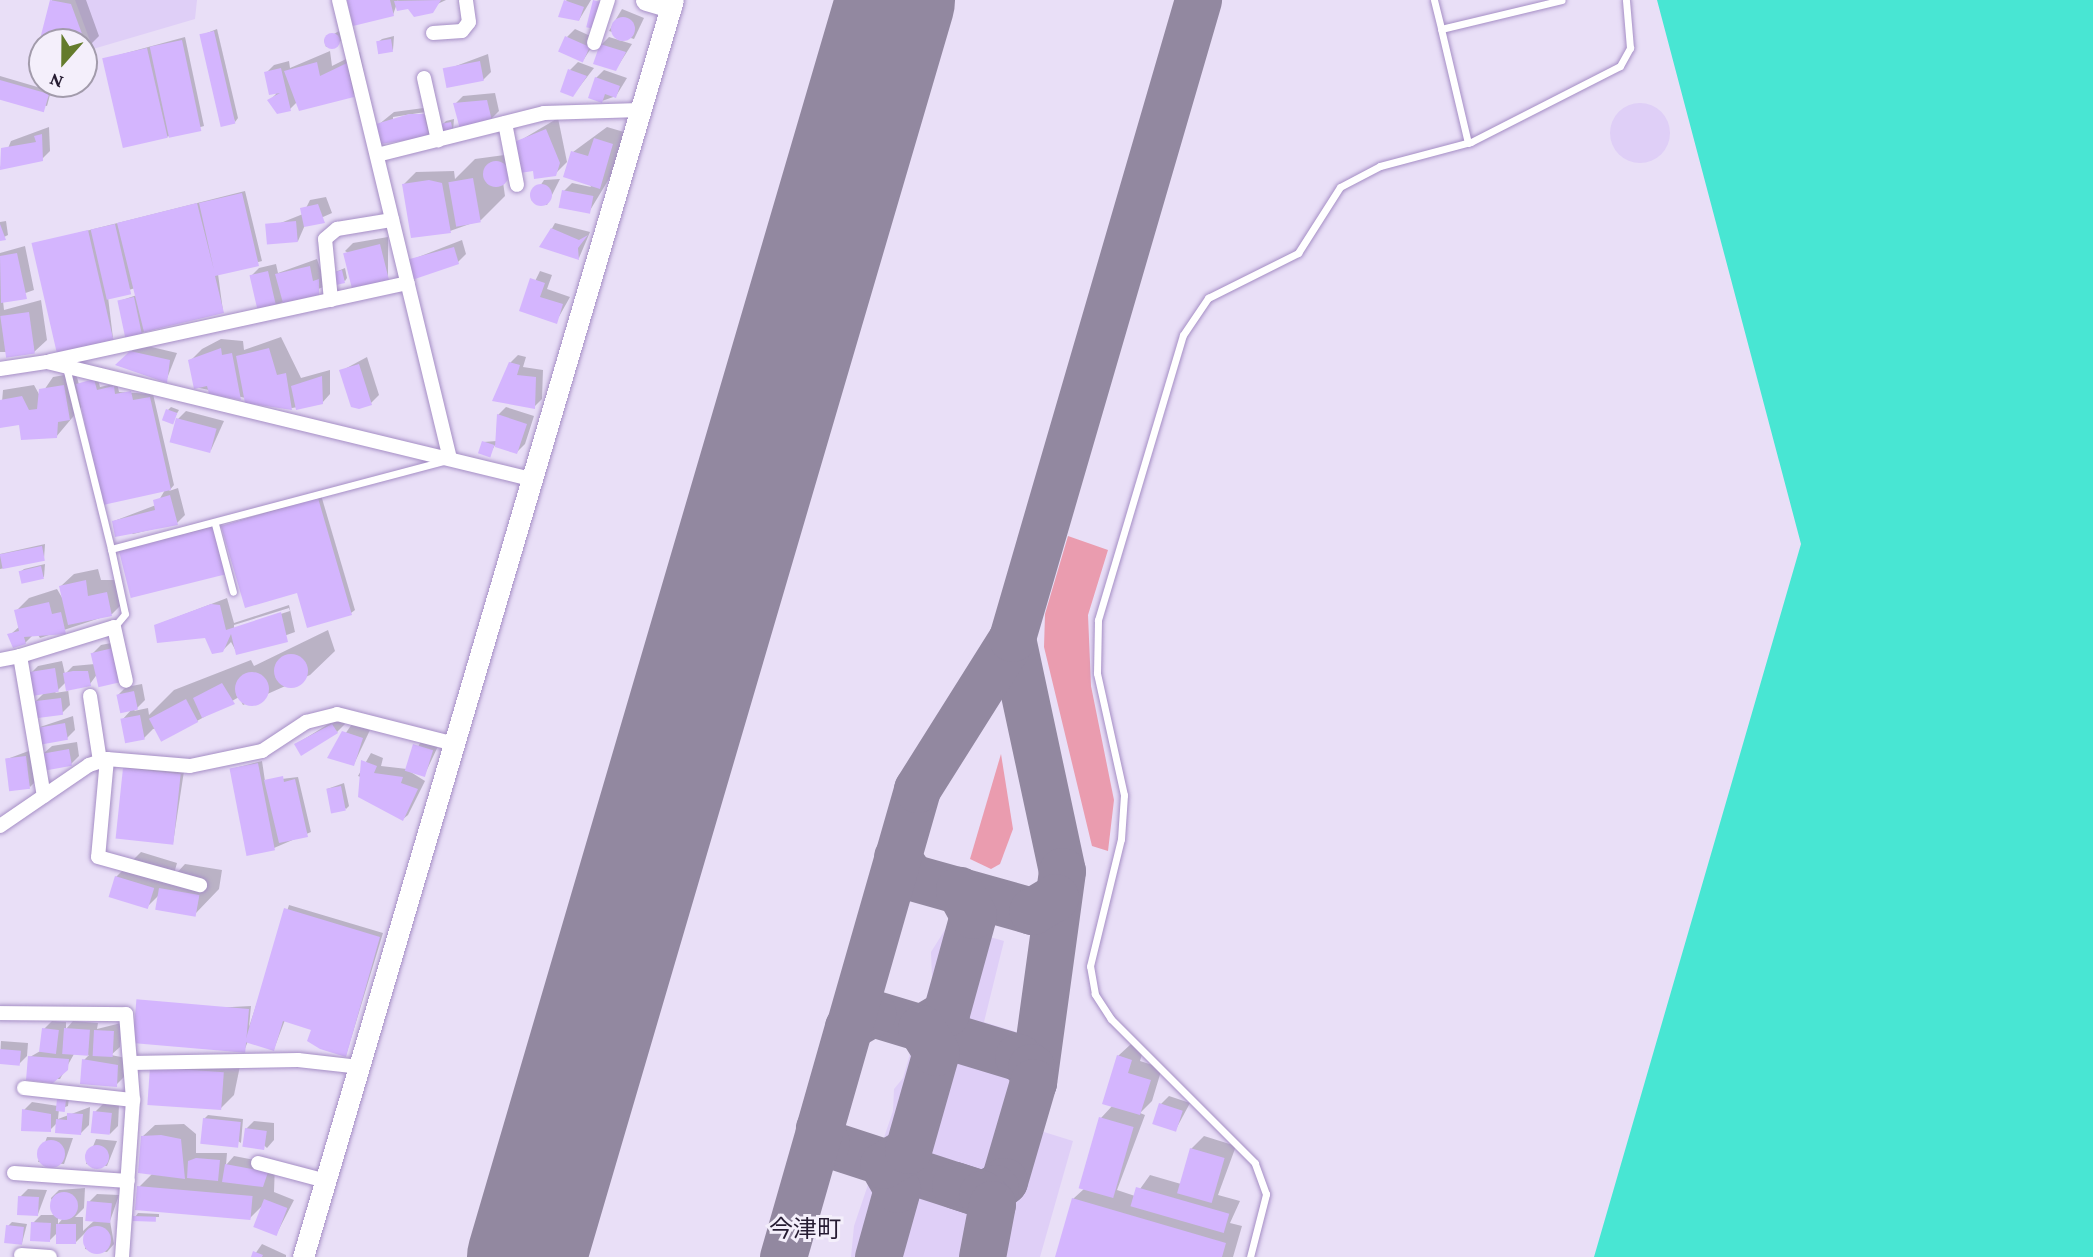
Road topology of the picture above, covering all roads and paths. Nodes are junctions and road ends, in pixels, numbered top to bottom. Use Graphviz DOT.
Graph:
graph roads {
  1 [pos="339,0"];
  2 [pos="466,0"];
  3 [pos="608,0"];
  4 [pos="646,0"];
  5 [pos="1434,0"];
  6 [pos="1562,0"];
  7 [pos="1626,0"];
  8 [pos="672,4"];
  9 [pos="1441,29"];
  10 [pos="433,33"];
  11 [pos="594,43"];
  12 [pos="424,78"];
  13 [pos="640,110"];
  14 [pos="505,123"];
  15 [pos="438,140"];
  16 [pos="1468,143"];
  17 [pos="377,155"];
  18 [pos="517,185"];
  19 [pos="392,220"];
  20 [pos="408,283"];
  21 [pos="331,300"];
  22 [pos="47,362"];
  23 [pos="66,367"];
  24 [pos="0,369"];
  25 [pos="450,459"];
  26 [pos="530,479"];
  27 [pos="215,524"];
  28 [pos="111,549"];
  29 [pos="233,592"];
  30 [pos="114,627"];
  31 [pos="20,656"];
  32 [pos="0,660"];
  33 [pos="126,681"];
  34 [pos="90,696"];
  35 [pos="455,744"];
  36 [pos="104,760"];
  37 [pos="44,796"];
  38 [pos="0,826"];
  39 [pos="201,885"];
  40 [pos="0,1013"];
  41 [pos="131,1063"];
  42 [pos="359,1068"];
  43 [pos="24,1088"];
  44 [pos="132,1100"];
  45 [pos="258,1163"];
  46 [pos="14,1172"];
  47 [pos="128,1181"];
  48 [pos="326,1181"];
  49 [pos="21,1255"];
  50 [pos="50,1257"];
  51 [pos="122,1257"];
  52 [pos="303,1257"];
  53 [pos="1250,1257"];
  1 -- 17 [label="street"];
  2 -- 10 [label="street"];
  3 -- 11 [label="street"];
  4 -- 8 [label="street"];
  5 -- 9 [label="lane"];
  6 -- 9 [label="lane"];
  7 -- 16 [label="lane"];
  8 -- 13 [label="street"];
  9 -- 16 [label="lane"];
  12 -- 15 [label="street"];
  13 -- 14 [label="street"];
  13 -- 26 [label="street"];
  14 -- 15 [label="street"];
  14 -- 18 [label="street"];
  15 -- 17 [label="street"];
  16 -- 53 [label="lane"];
  17 -- 19 [label="street"];
  19 -- 20 [label="street"];
  19 -- 21 [label="street"];
  20 -- 21 [label="street"];
  20 -- 25 [label="street"];
  21 -- 22 [label="street"];
  22 -- 23 [label="street"];
  22 -- 24 [label="street"];
  23 -- 25 [label="street"];
  23 -- 28 [label="lane"];
  25 -- 26 [label="street"];
  25 -- 27 [label="lane"];
  26 -- 35 [label="street"];
  27 -- 28 [label="lane"];
  27 -- 29 [label="lane"];
  28 -- 30 [label="lane"];
  30 -- 31 [label="street"];
  30 -- 33 [label="street"];
  31 -- 32 [label="street"];
  31 -- 37 [label="street"];
  34 -- 36 [label="street"];
  35 -- 36 [label="street"];
  35 -- 42 [label="street"];
  36 -- 37 [label="street"];
  36 -- 39 [label="street"];
  37 -- 38 [label="street"];
  40 -- 41 [label="street"];
  41 -- 42 [label="street"];
  41 -- 44 [label="street"];
  42 -- 48 [label="street"];
  43 -- 44 [label="street"];
  44 -- 47 [label="street"];
  45 -- 48 [label="street"];
  46 -- 47 [label="street"];
  47 -- 51 [label="street"];
  48 -- 52 [label="street"];
  49 -- 50 [label="street"];
}
